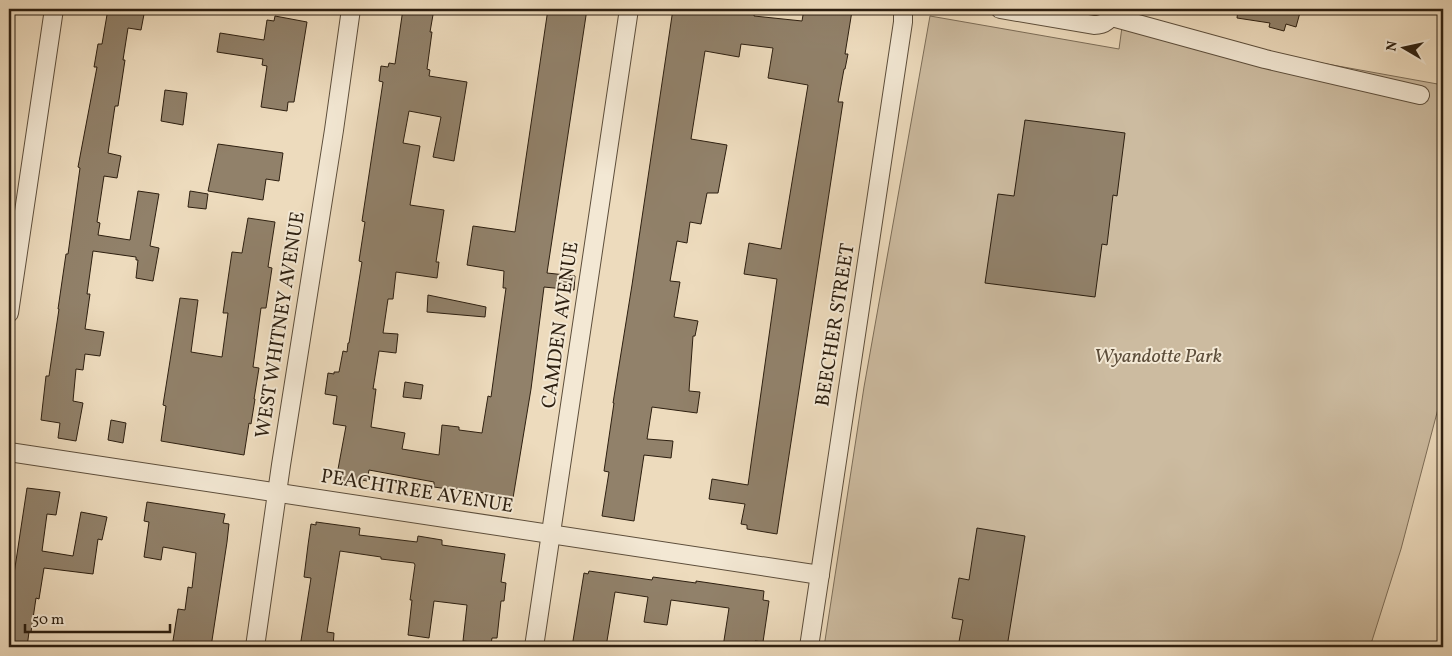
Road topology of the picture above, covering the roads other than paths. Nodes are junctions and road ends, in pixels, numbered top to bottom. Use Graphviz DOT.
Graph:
graph roads {
  1 [pos="54,9"];
  2 [pos="351,9"];
  3 [pos="629,9"];
  4 [pos="903,9"];
  5 [pos="1000,9"];
  6 [pos="1111,16"];
  7 [pos="1420,95"];
  8 [pos="9,313"];
  9 [pos="9,452"];
  10 [pos="278,492"];
  11 [pos="551,533"];
  12 [pos="820,575"];
  13 [pos="255,647"];
  14 [pos="534,647"];
  15 [pos="809,647"];
  1 -- 8 [label="street"];
  2 -- 10 [label="street, WEST WHITNEY AVENUE"];
  3 -- 11 [label="street, CAMDEN AVENUE"];
  4 -- 12 [label="street, BEECHER STREET"];
  5 -- 6 [label="street"];
  6 -- 7 [label="street"];
  9 -- 10 [label="street, PEACHTREE AVENUE"];
  10 -- 11 [label="street, PEACHTREE AVENUE"];
  10 -- 13 [label="street, WEST WHITNEY AVENUE"];
  11 -- 12 [label="street, PEACHTREE AVENUE"];
  11 -- 14 [label="street, CAMDEN AVENUE"];
  12 -- 15 [label="street, BEECHER STREET"];
}
